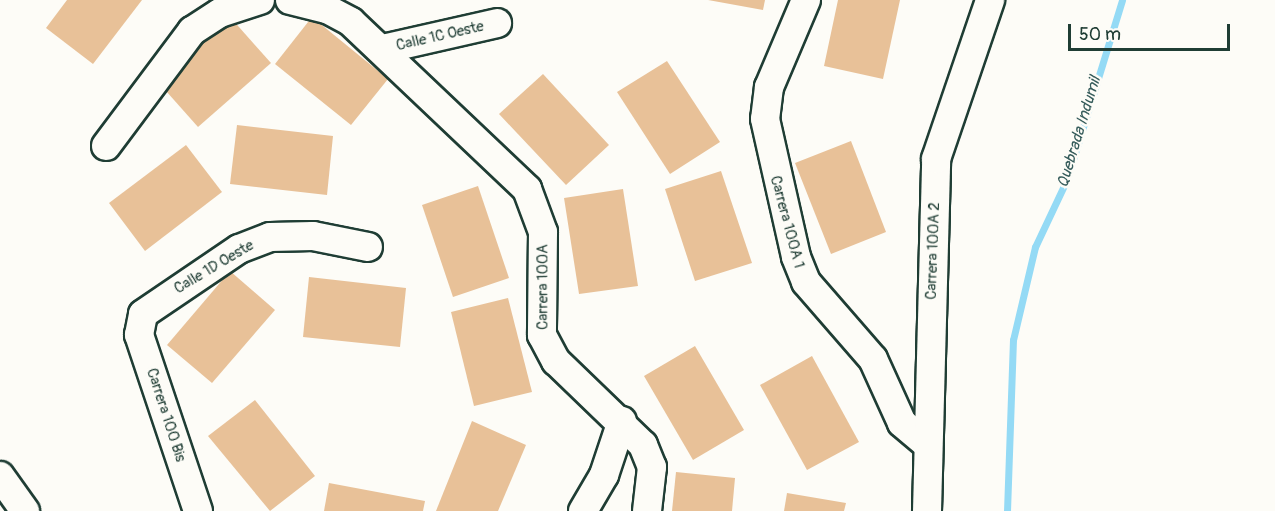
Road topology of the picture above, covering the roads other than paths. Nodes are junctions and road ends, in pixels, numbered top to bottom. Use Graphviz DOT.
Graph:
graph roads {
  1 [pos="260,0"];
  2 [pos="290,0"];
  3 [pos="806,0"];
  4 [pos="990,0"];
  5 [pos="497,23"];
  6 [pos="382,49"];
  7 [pos="106,146"];
  8 [pos="368,247"];
  9 [pos="139,319"];
  10 [pos="622,421"];
  11 [pos="927,444"];
  12 [pos="0,476"];
  13 [pos="24,511"];
  14 [pos="198,511"];
  15 [pos="583,511"];
  16 [pos="647,511"];
  17 [pos="927,511"];
  1 -- 7 [label="street"];
  2 -- 6 [label="street, Calle 1C Oeste"];
  3 -- 11 [label="street, Carrera 100A 1"];
  4 -- 11 [label="street, Carrera 100A 2"];
  5 -- 6 [label="street, Calle 1C Oeste"];
  6 -- 10 [label="street, Carrera 100A"];
  8 -- 9 [label="street, Calle 1D Oeste"];
  9 -- 14 [label="street, Carrera 100 Bis"];
  10 -- 15 [label="street"];
  10 -- 16 [label="street, Carrera 100A"];
  11 -- 17 [label="street, Carrera 100A 2"];
  12 -- 13 [label="street"];
}
